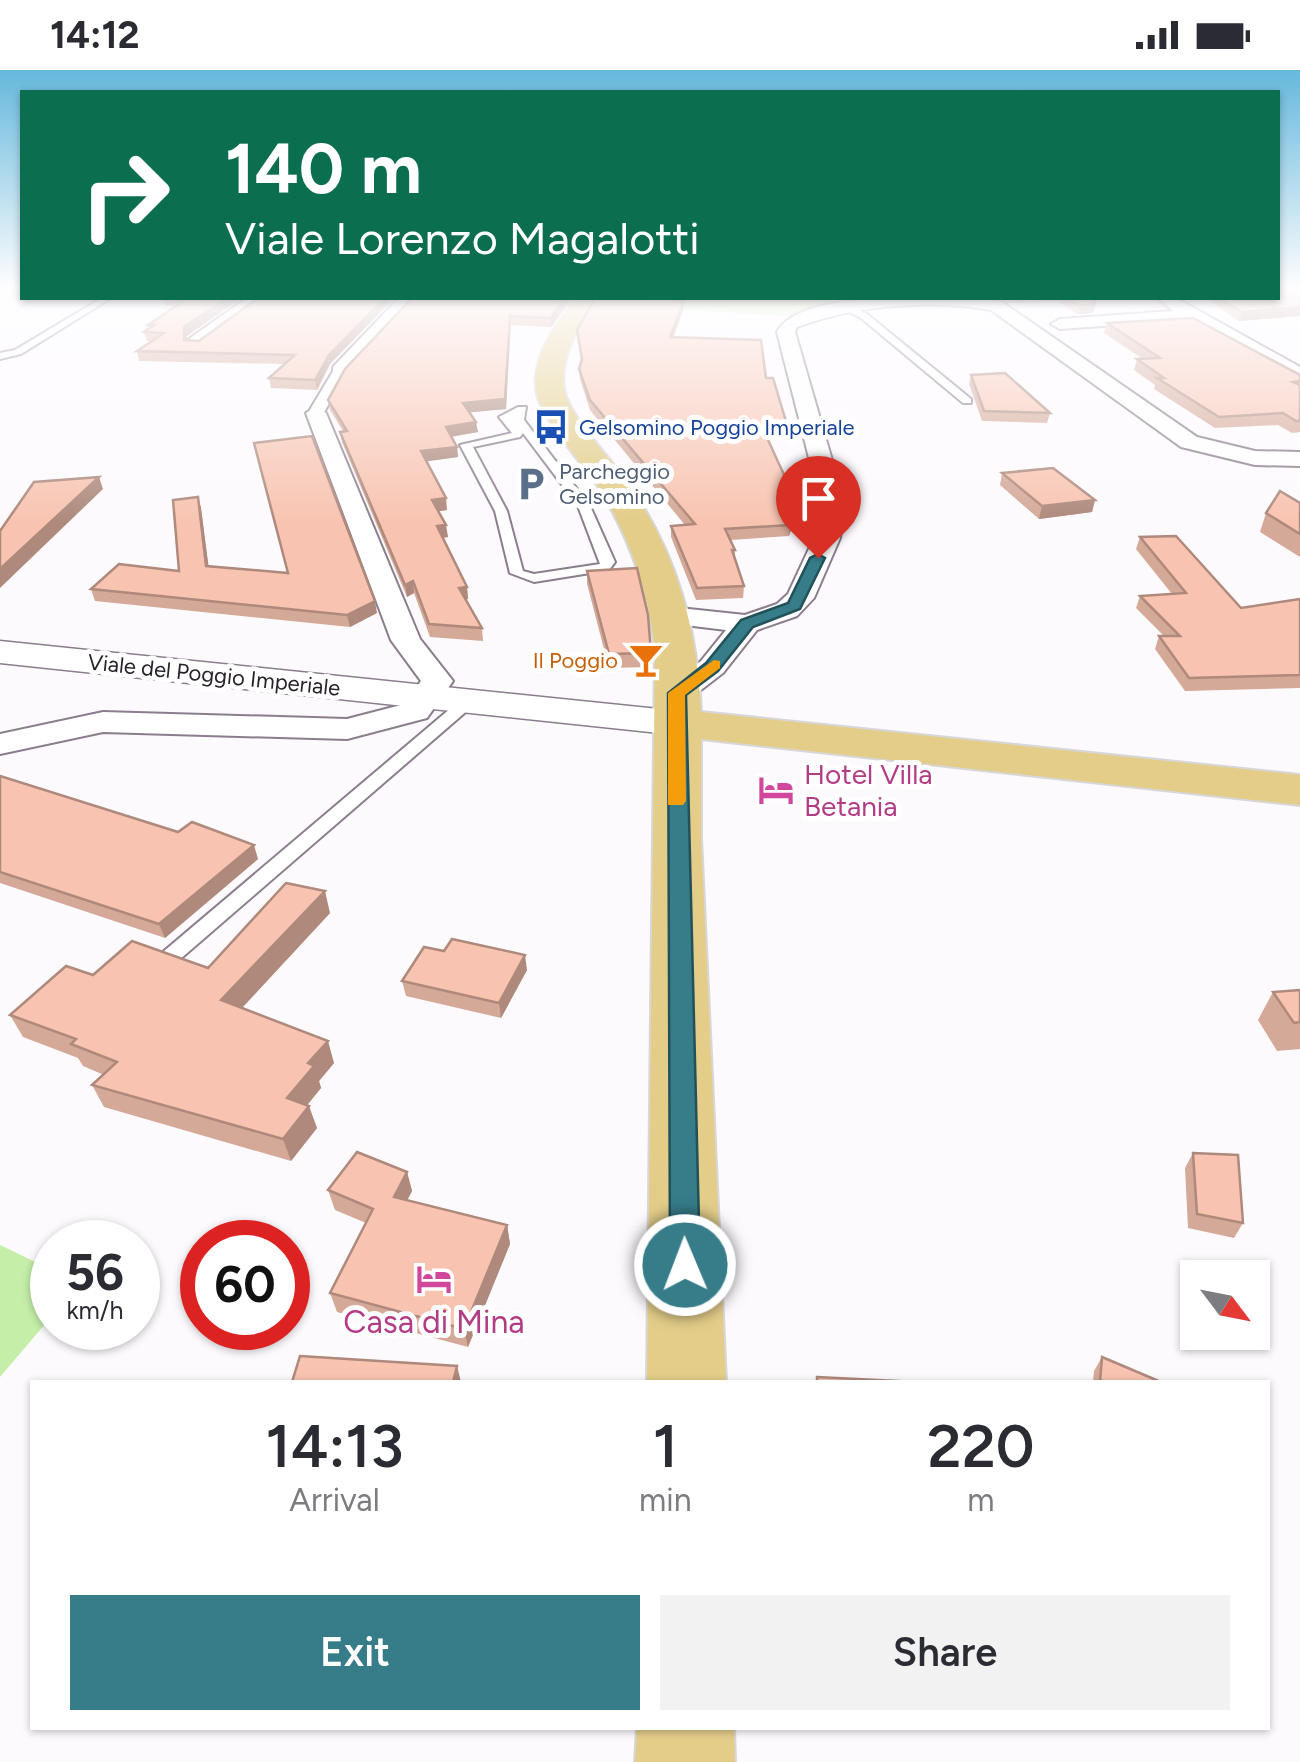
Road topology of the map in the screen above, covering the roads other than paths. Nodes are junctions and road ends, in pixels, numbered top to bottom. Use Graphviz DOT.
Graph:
graph roads {
  1 [pos="346,366"];
  2 [pos="549,366"];
  3 [pos="795,366"];
  4 [pos="925,366"];
  5 [pos="1082,366"];
  6 [pos="340,372"];
  7 [pos="967,401"];
  8 [pos="316,414"];
  9 [pos="1300,459"];
  10 [pos="534,578"];
  11 [pos="670,616"];
  12 [pos="747,624"];
  13 [pos="406,640"];
  14 [pos="0,652"];
  15 [pos="379,692"];
  16 [pos="428,697"];
  17 [pos="470,700"];
  18 [pos="678,708"];
  19 [pos="0,744"];
  20 [pos="1300,790"];
  21 [pos="164,962"];
  22 [pos="687,1380"];
  23 [pos="686,1730"];
  24 [pos="685,1762"];
  1 -- 6 [label="street"];
  2 -- 11 [label="main road"];
  3 -- 12 [label="street"];
  4 -- 7 [label="lane"];
  5 -- 9 [label="street"];
  6 -- 8 [label="street"];
  8 -- 13 [label="street"];
  10 -- 10 [label="lane"];
  11 -- 12 [label="street"];
  11 -- 18 [label="main road"];
  12 -- 18 [label="street"];
  13 -- 15 [label="street"];
  13 -- 16 [label="street"];
  14 -- 15 [label="street, Viale del Poggio Imperiale"];
  15 -- 16 [label="street, Viale del Poggio Imperiale"];
  16 -- 17 [label="street, Viale del Poggio Imperiale"];
  16 -- 19 [label="street, Viale del Poggio Imperiale"];
  17 -- 18 [label="street, Viale del Poggio Imperiale"];
  17 -- 21 [label="lane"];
  18 -- 20 [label="main road, Viale del Poggio Imperiale"];
  18 -- 22 [label="main road"];
  23 -- 24 [label="main road"];
}
